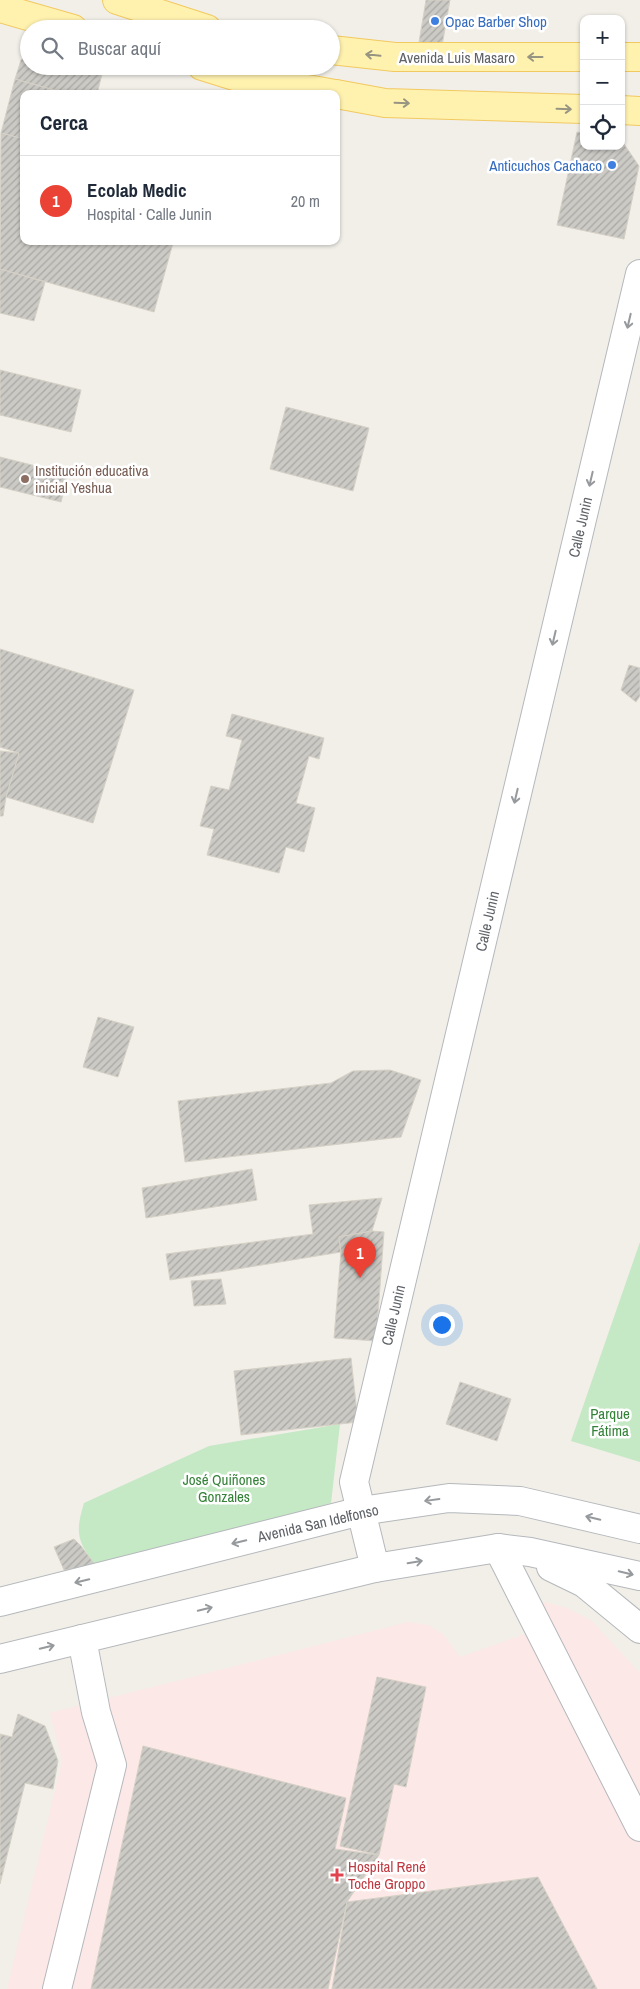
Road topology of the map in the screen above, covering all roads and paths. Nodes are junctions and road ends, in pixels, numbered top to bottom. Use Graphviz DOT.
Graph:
graph roads {
  1 [pos="117,0"];
  2 [pos="0,8"];
  3 [pos="42,20"];
  4 [pos="179,20"];
  5 [pos="340,51"];
  6 [pos="580,57"];
  7 [pos="625,57"];
  8 [pos="640,57"];
  9 [pos="231,75"];
  10 [pos="313,90"];
  11 [pos="340,95"];
  12 [pos="580,109"];
  13 [pos="625,110"];
  14 [pos="640,111"];
  15 [pos="640,274"];
  16 [pos="360,1511"];
  17 [pos="640,1529"];
  18 [pos="507,1549"];
  19 [pos="375,1568"];
  20 [pos="640,1576"];
  21 [pos="0,1602"];
  22 [pos="640,1629"];
  23 [pos="82,1639"];
  24 [pos="0,1659"];
  25 [pos="640,1827"];
  26 [pos="57,1989"];
  1 -- 4 [label="main road"];
  2 -- 3 [label="main road"];
  6 -- 5 [label="main road, Avenida Luis Masaro, one-way"];
  7 -- 8 [label="main road"];
  9 -- 10 [label="main road"];
  11 -- 12 [label="main road, one-way"];
  13 -- 14 [label="main road"];
  15 -- 16 [label="street, Calle Junin, one-way"];
  17 -- 16 [label="street, Avenida San Idelfonso, one-way"];
  16 -- 19 [label="street, Calle Junin"];
  16 -- 21 [label="street, Avenida San Idelfonso, one-way"];
  19 -- 18 [label="street, one-way"];
  18 -- 20 [label="street, one-way"];
  18 -- 22 [label="street"];
  18 -- 25 [label="street"];
  23 -- 19 [label="street, one-way"];
  24 -- 23 [label="street, one-way"];
  23 -- 26 [label="street"];
}
